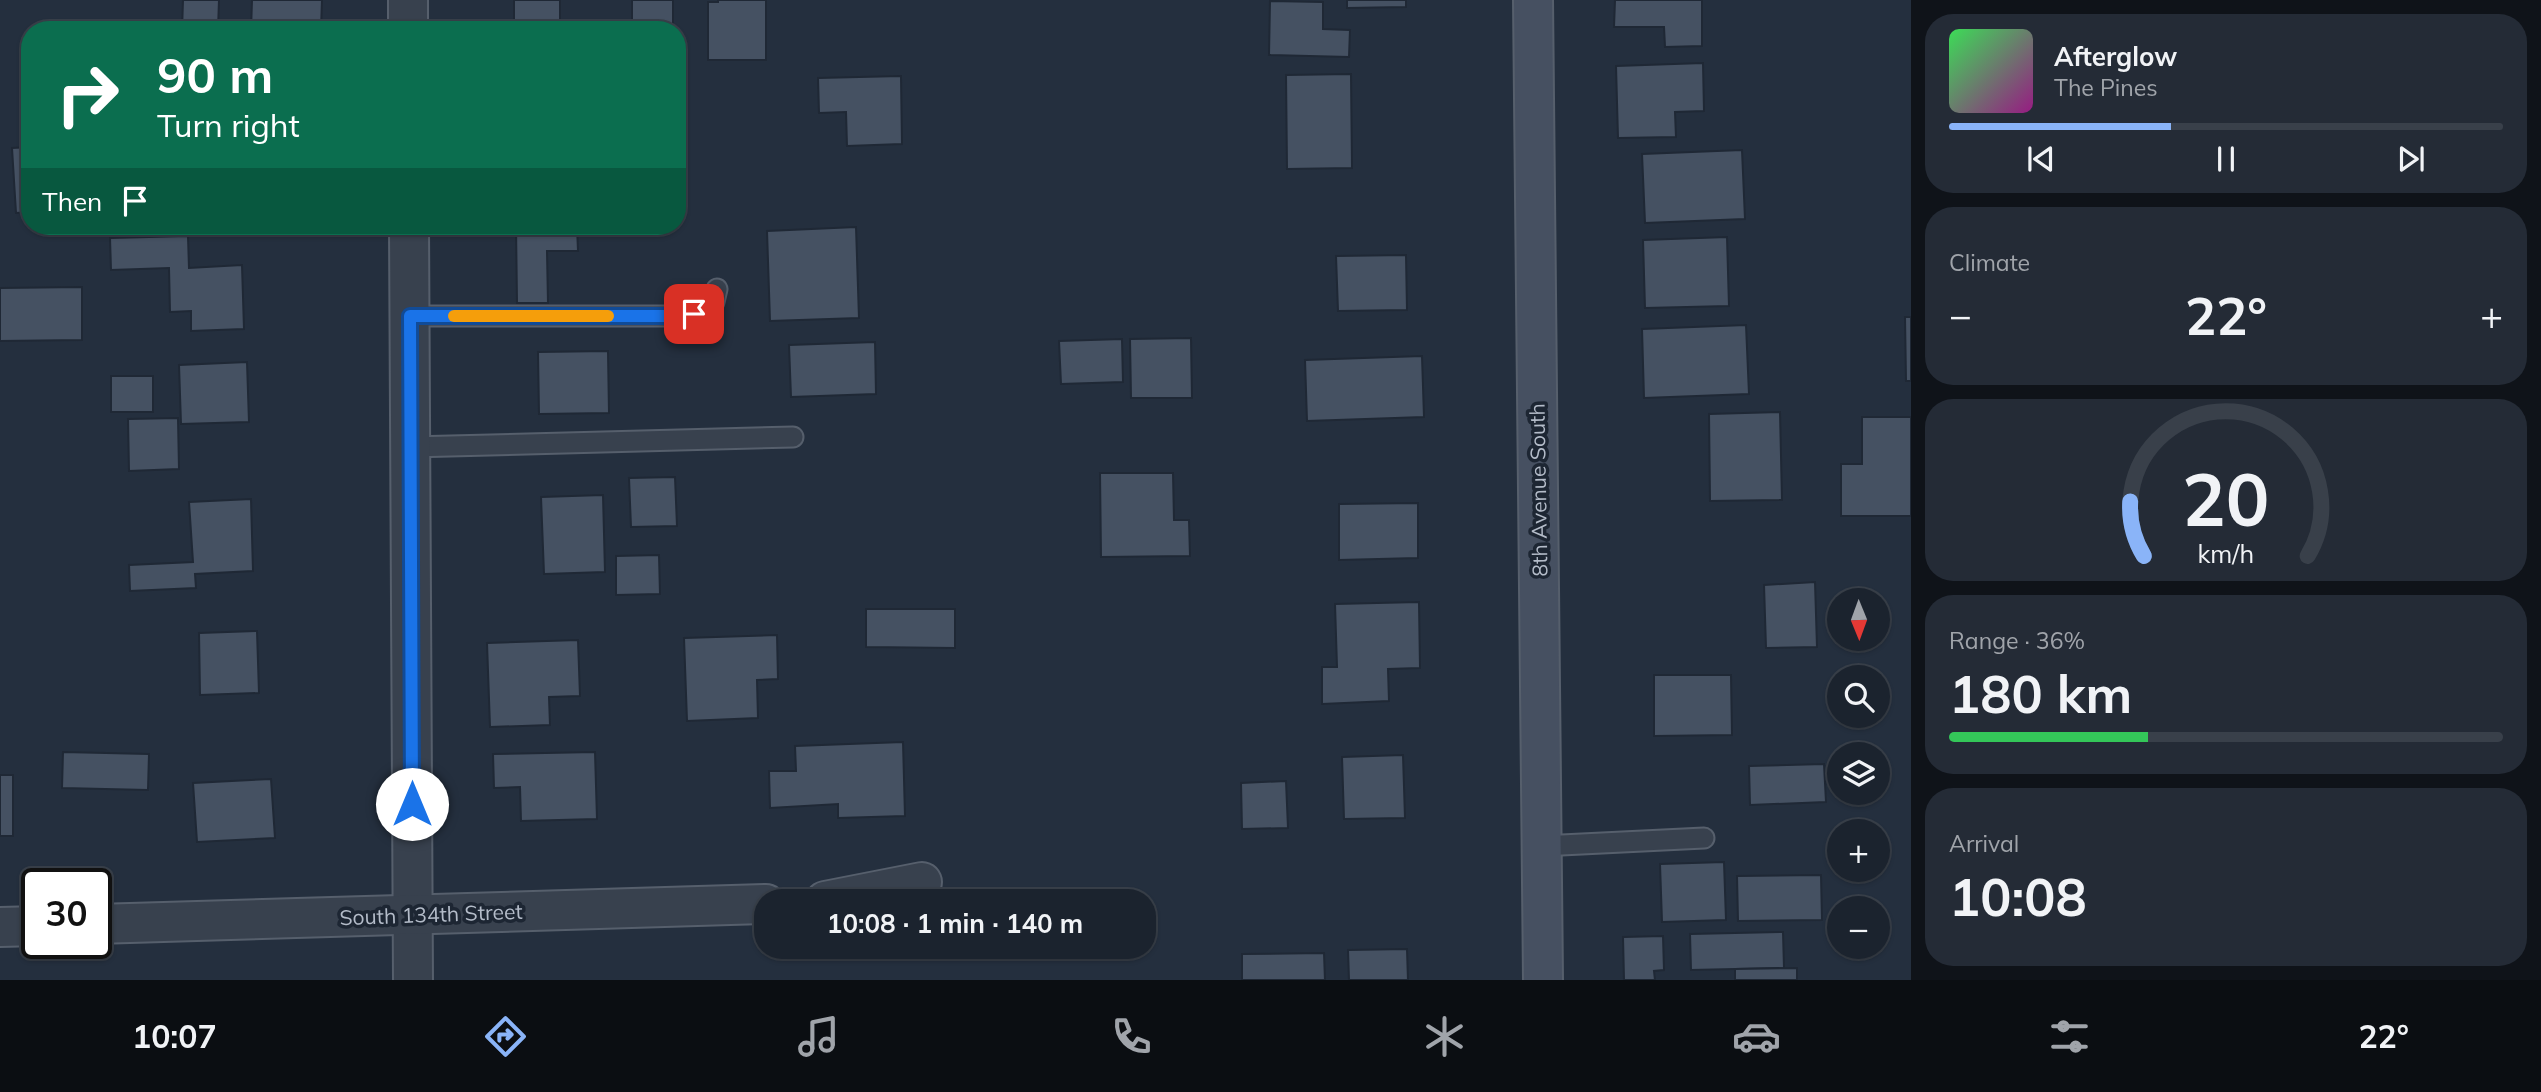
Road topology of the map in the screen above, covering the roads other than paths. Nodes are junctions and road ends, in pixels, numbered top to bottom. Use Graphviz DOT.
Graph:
graph roads {
  1 [pos="408,0"];
  2 [pos="1533,0"];
  3 [pos="408,21"];
  4 [pos="409,235"];
  5 [pos="718,289"];
  6 [pos="410,316"];
  7 [pos="793,437"];
  8 [pos="410,447"];
  9 [pos="1704,838"];
  10 [pos="1541,846"];
  11 [pos="922,882"];
  12 [pos="886,889"];
  13 [pos="754,904"];
  14 [pos="413,914"];
  15 [pos="112,923"];
  16 [pos="21,927"];
  17 [pos="0,928"];
  18 [pos="413,980"];
  19 [pos="1543,980"];
  1 -- 3 [label="street"];
  2 -- 10 [label="street, 8th Avenue South"];
  4 -- 6 [label="street"];
  5 -- 6 [label="lane"];
  6 -- 8 [label="street"];
  7 -- 8 [label="lane"];
  8 -- 14 [label="street"];
  9 -- 10 [label="lane"];
  10 -- 19 [label="street, 8th Avenue South"];
  11 -- 12 [label="street"];
  13 -- 14 [label="street, South 134th Street"];
  14 -- 15 [label="street, South 134th Street"];
  14 -- 18 [label="street"];
  16 -- 17 [label="street"];
}
